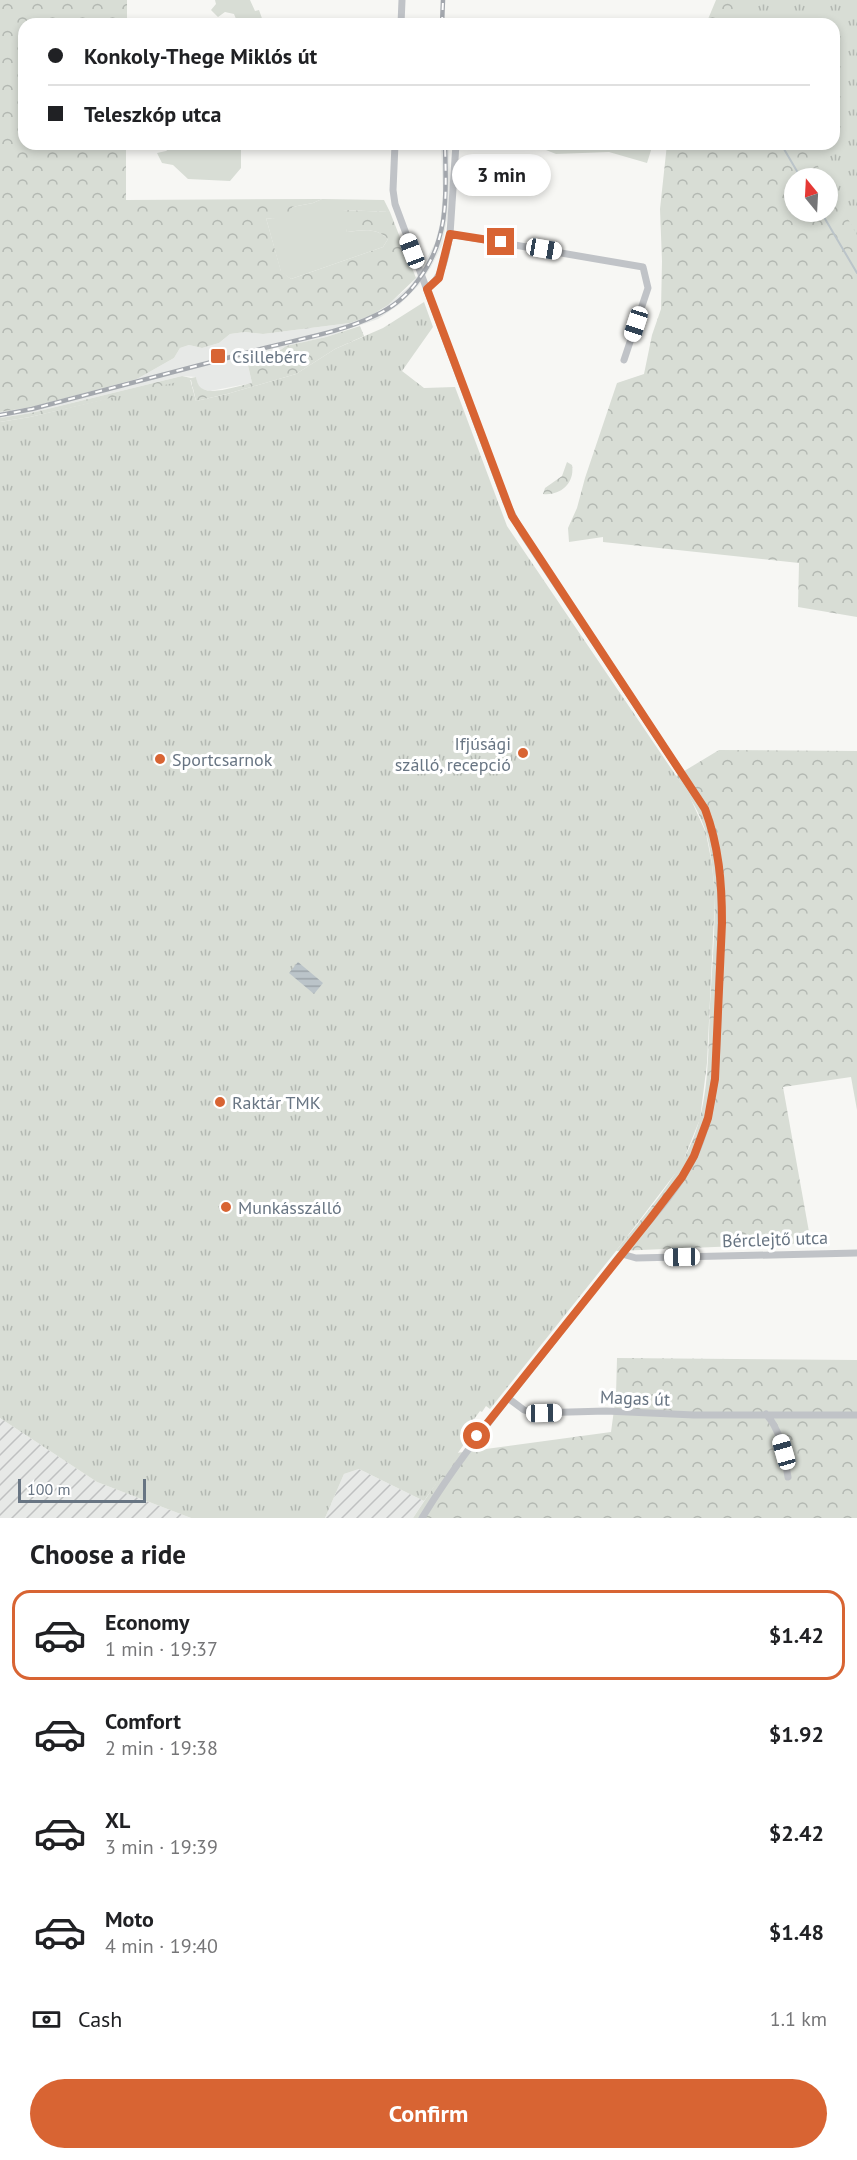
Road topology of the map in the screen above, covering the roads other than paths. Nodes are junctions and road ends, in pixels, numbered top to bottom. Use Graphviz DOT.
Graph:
graph roads {
  1 [pos="402,0"];
  2 [pos="401,18"];
  3 [pos="395,150"];
  4 [pos="456,150"];
  5 [pos="450,234"];
  6 [pos="427,289"];
  7 [pos="624,360"];
  8 [pos="857,1253"];
  9 [pos="622,1254"];
  10 [pos="508,1398"];
  11 [pos="766,1414"];
  12 [pos="787,1414"];
  13 [pos="857,1415"];
  14 [pos="776,1429"];
  15 [pos="788,1477"];
  16 [pos="422,1518"];
  1 -- 2 [label="street"];
  3 -- 6 [label="street"];
  4 -- 5 [label="street"];
  5 -- 6 [label="street"];
  5 -- 7 [label="street"];
  6 -- 9 [label="street"];
  8 -- 9 [label="street, Bérclejtő utca"];
  9 -- 10 [label="street"];
  10 -- 11 [label="street, Magas út"];
  10 -- 16 [label="street"];
  11 -- 12 [label="street, Magas út"];
  11 -- 14 [label="street"];
  12 -- 13 [label="street, Magas út"];
  12 -- 14 [label="street"];
  14 -- 15 [label="street"];
}
